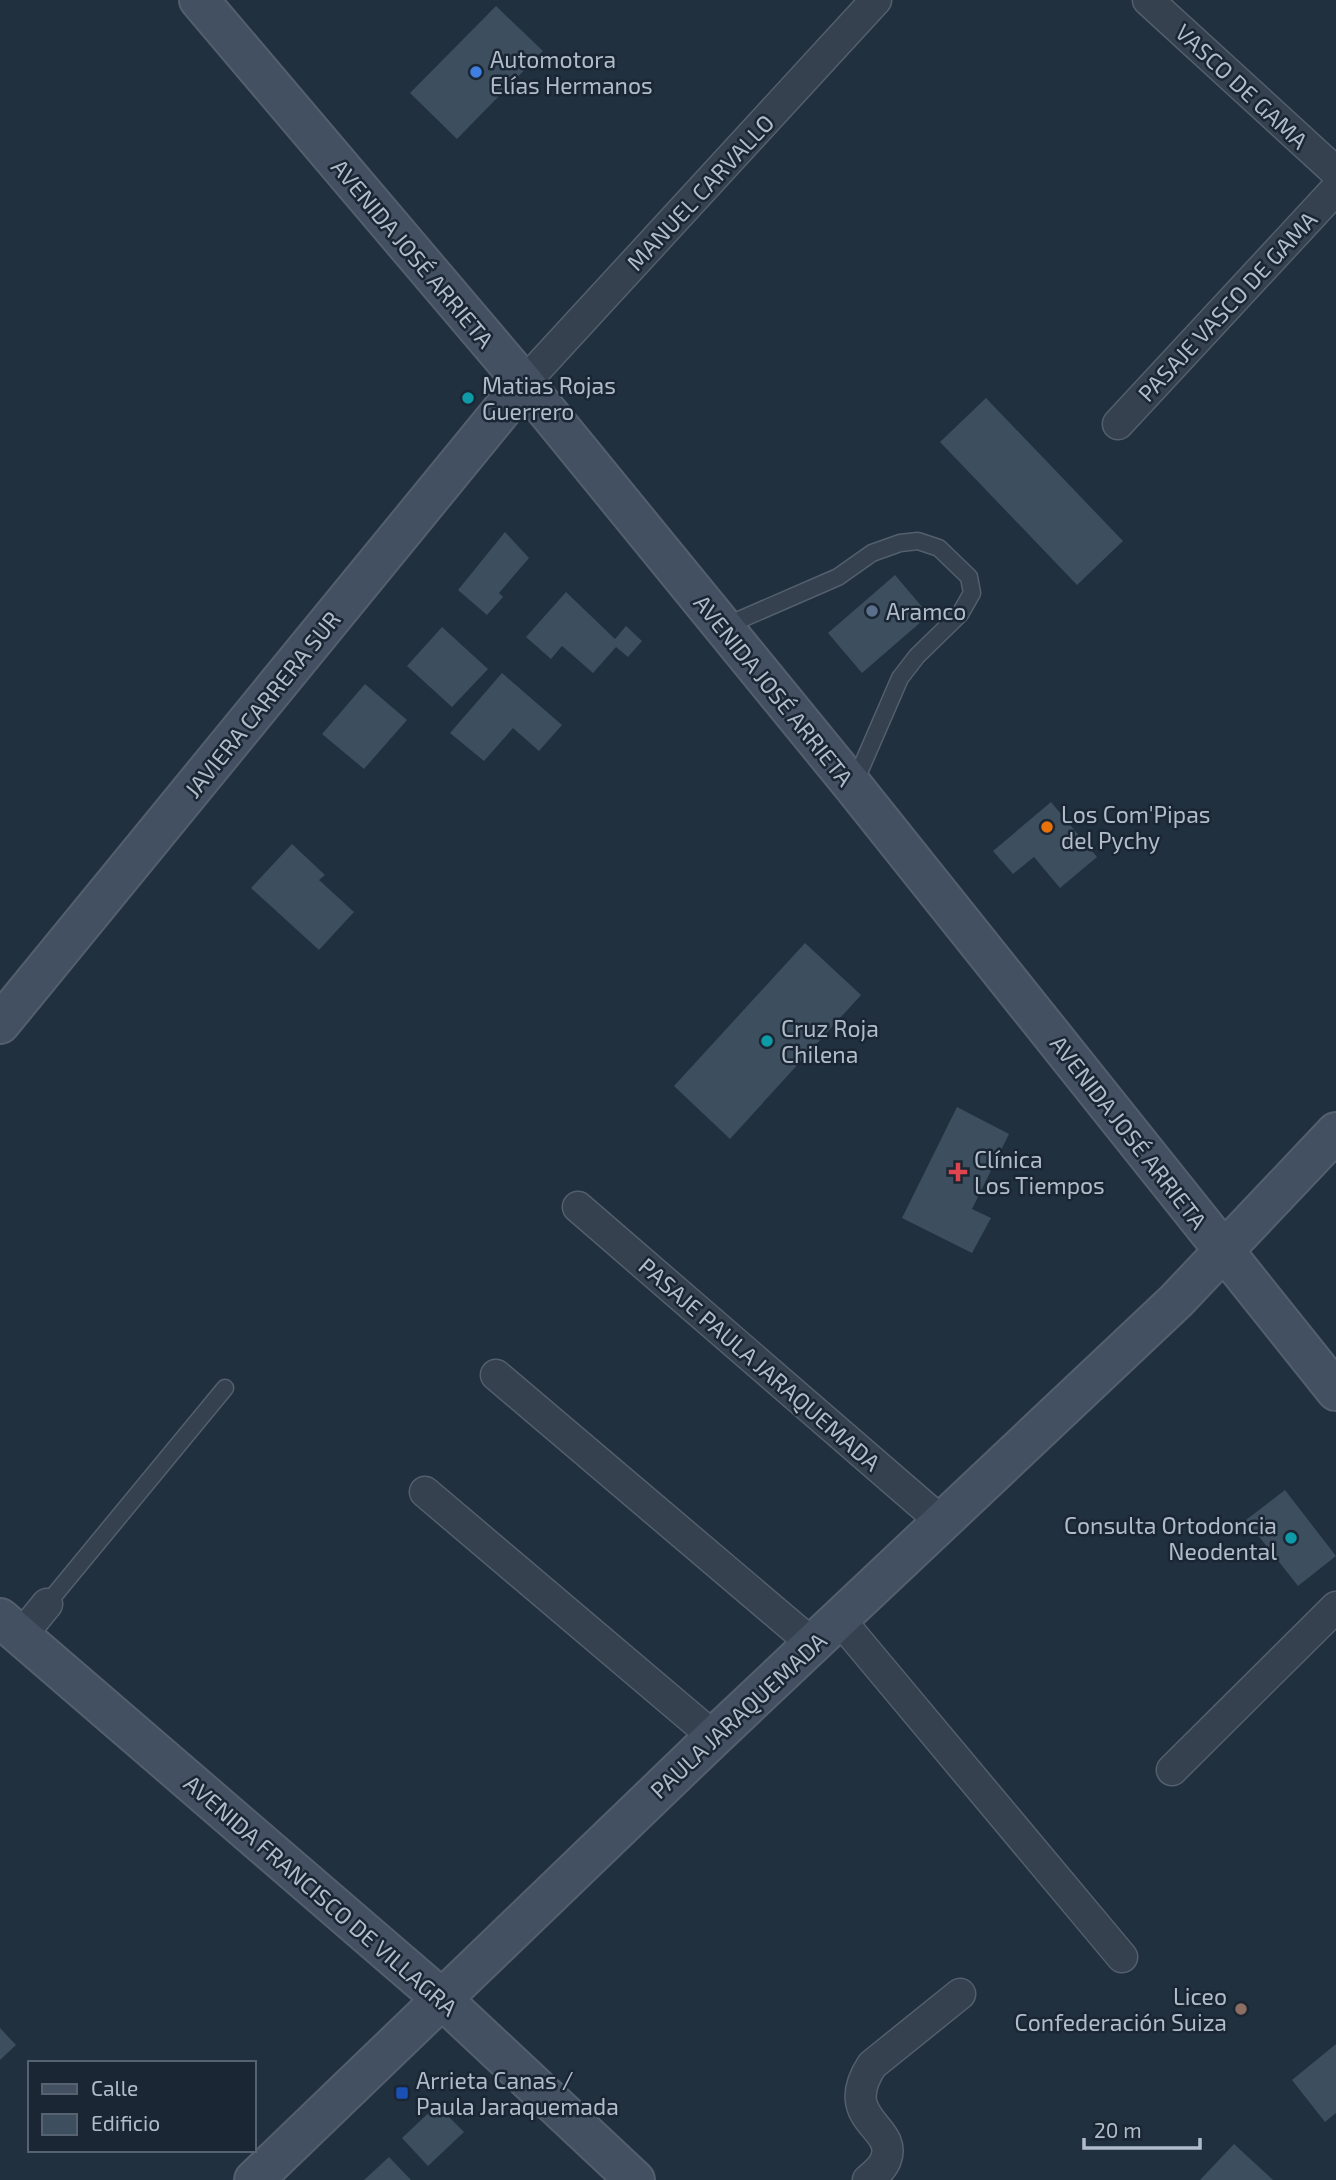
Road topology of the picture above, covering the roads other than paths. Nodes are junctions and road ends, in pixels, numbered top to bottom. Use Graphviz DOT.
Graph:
graph roads {
  1 [pos="199,0"];
  2 [pos="876,0"];
  3 [pos="1148,0"];
  4 [pos="1336,172"];
  5 [pos="1336,188"];
  6 [pos="523,383"];
  7 [pos="1118,424"];
  8 [pos="723,627"];
  9 [pos="853,786"];
  10 [pos="0,1024"];
  11 [pos="1336,1132"];
  12 [pos="578,1207"];
  13 [pos="1224,1252"];
  14 [pos="496,1375"];
  15 [pos="225,1388"];
  16 [pos="1336,1391"];
  17 [pos="425,1492"];
  18 [pos="942,1522"];
  19 [pos="47,1604"];
  20 [pos="1336,1607"];
  21 [pos="10,1627"];
  22 [pos="827,1632"];
  23 [pos="714,1737"];
  24 [pos="1171,1770"];
  25 [pos="1122,1957"];
  26 [pos="960,1994"];
  27 [pos="442,1999"];
  28 [pos="254,2180"];
  29 [pos="635,2180"];
  30 [pos="868,2180"];
  1 -- 6 [label="street, AVENIDA JOSÉ ARRIETA"];
  2 -- 6 [label="street, MANUEL CARVALLO"];
  3 -- 4 [label="street, VASCO DE GAMA"];
  5 -- 7 [label="street, PASAJE VASCO DE GAMA"];
  6 -- 8 [label="street, AVENIDA JOSÉ ARRIETA"];
  6 -- 10 [label="street, JAVIERA CARRERA SUR"];
  8 -- 9 [label="street, AVENIDA JOSÉ ARRIETA"];
  8 -- 9 [label="lane"];
  9 -- 13 [label="street, AVENIDA JOSÉ ARRIETA"];
  11 -- 13 [label="street, PAULA JARAQUEMADA"];
  12 -- 18 [label="street, PASAJE PAULA JARAQUEMADA"];
  13 -- 16 [label="street, AVENIDA JOSÉ ARRIETA"];
  13 -- 18 [label="street, PAULA JARAQUEMADA"];
  14 -- 22 [label="street"];
  15 -- 19 [label="lane"];
  17 -- 23 [label="street"];
  18 -- 22 [label="street, PAULA JARAQUEMADA"];
  19 -- 21 [label="street"];
  20 -- 24 [label="street"];
  21 -- 27 [label="street, AVENIDA FRANCISCO DE VILLAGRA"];
  22 -- 23 [label="street, PAULA JARAQUEMADA"];
  22 -- 25 [label="street"];
  23 -- 27 [label="street, PAULA JARAQUEMADA"];
  26 -- 30 [label="street"];
  27 -- 28 [label="street, PAULA JARAQUEMADA"];
  27 -- 29 [label="street, AVENIDA FRANCISCO DE VILLAGRA"];
}
